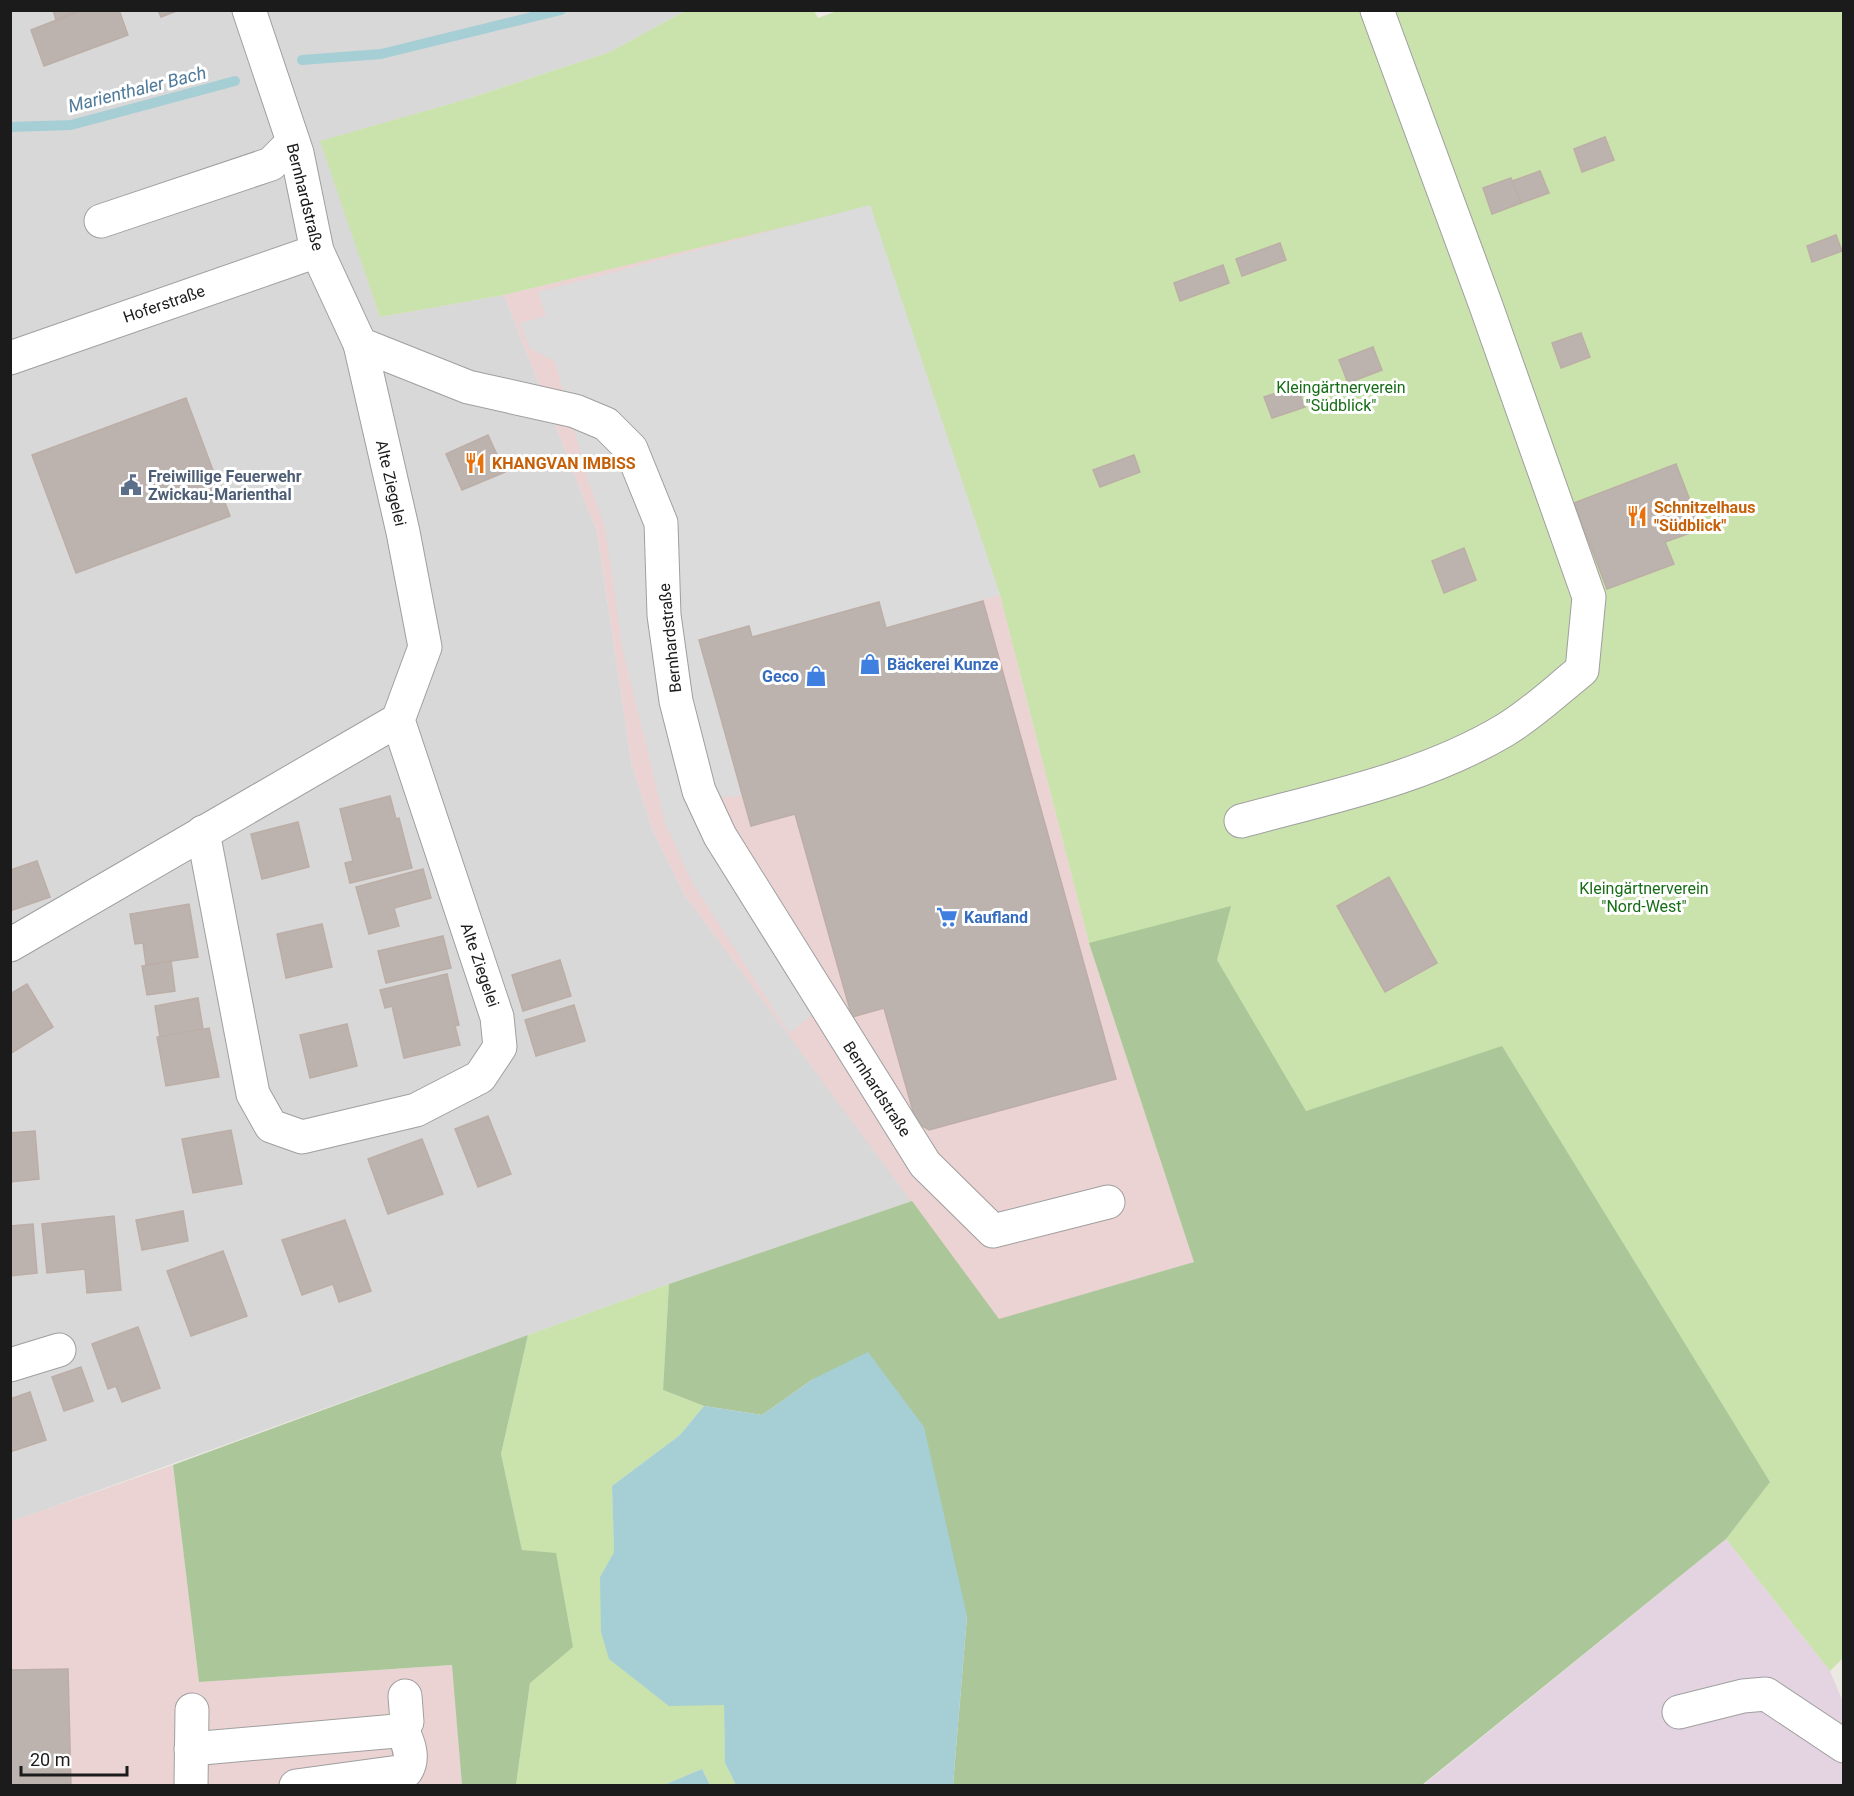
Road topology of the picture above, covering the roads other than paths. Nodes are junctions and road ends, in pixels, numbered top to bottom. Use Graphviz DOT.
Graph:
graph roads {
  1 [pos="249,10"];
  2 [pos="1377,10"];
  3 [pos="292,142"];
  4 [pos="101,221"];
  5 [pos="317,251"];
  6 [pos="360,344"];
  7 [pos="10,358"];
  8 [pos="398,720"];
  9 [pos="1240,821"];
  10 [pos="204,832"];
  11 [pos="10,945"];
  12 [pos="1108,1202"];
  13 [pos="59,1350"];
  14 [pos="10,1365"];
  15 [pos="405,1696"];
  16 [pos="192,1710"];
  17 [pos="1679,1712"];
  18 [pos="402,1729"];
  19 [pos="1844,1746"];
  20 [pos="191,1749"];
  21 [pos="191,1785"];
  22 [pos="296,1785"];
  1 -- 3 [label="street, Bernhardstraße"];
  2 -- 9 [label="street"];
  3 -- 4 [label="street"];
  3 -- 5 [label="street, Bernhardstraße"];
  5 -- 6 [label="street, Bernhardstraße"];
  5 -- 7 [label="street, Hoferstraße"];
  6 -- 8 [label="street, Alte Ziegelei"];
  6 -- 12 [label="street, Bernhardstraße"];
  8 -- 10 [label="street"];
  8 -- 10 [label="street, Alte Ziegelei"];
  10 -- 11 [label="street"];
  13 -- 14 [label="street"];
  15 -- 18 [label="street"];
  16 -- 20 [label="street"];
  17 -- 19 [label="street"];
  18 -- 20 [label="street"];
  18 -- 22 [label="street"];
  20 -- 21 [label="street"];
}
